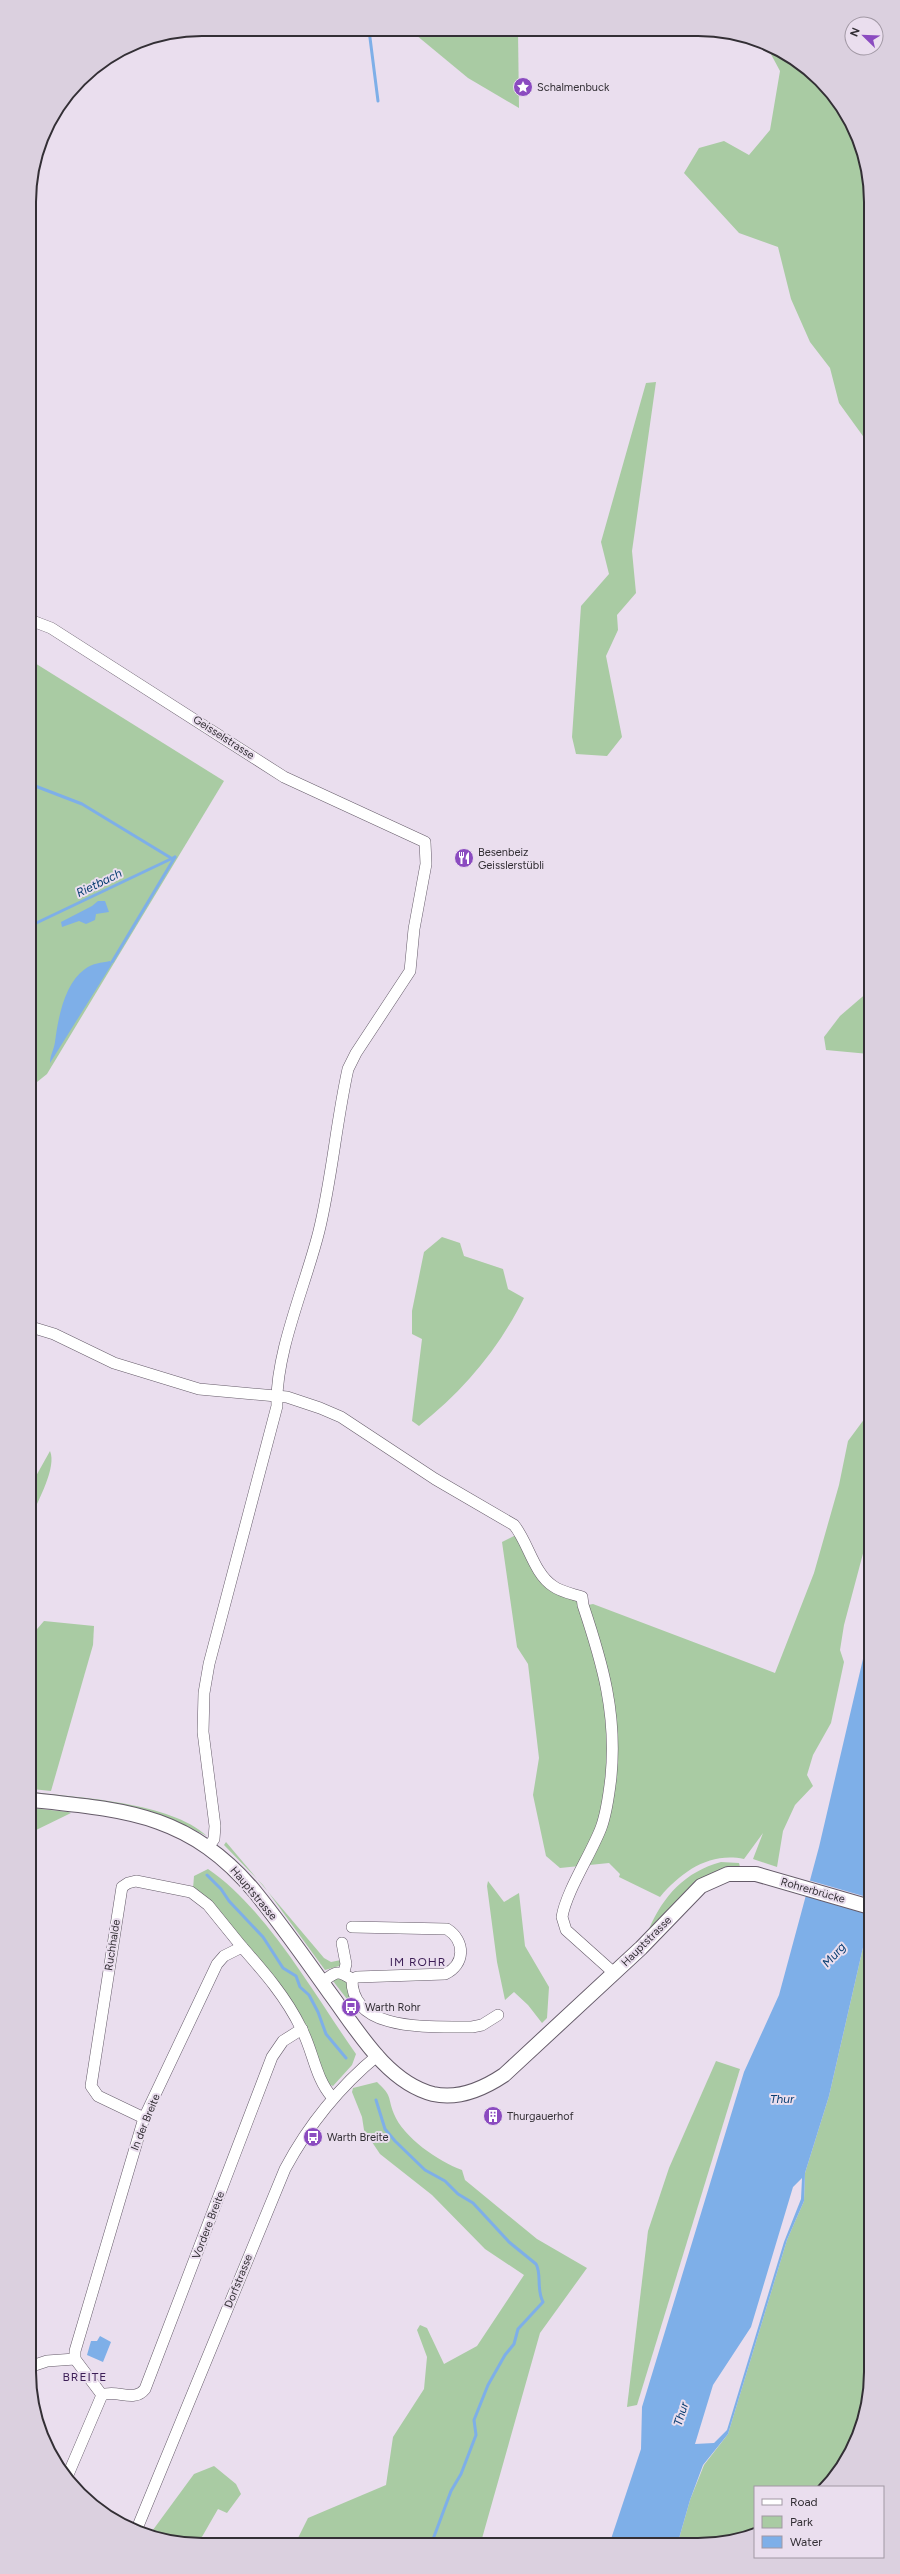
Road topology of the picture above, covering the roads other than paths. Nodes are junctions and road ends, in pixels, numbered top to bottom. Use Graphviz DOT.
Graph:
graph roads {
  1 [pos="36,622"];
  2 [pos="36,1329"];
  3 [pos="276,1396"];
  4 [pos="36,1800"];
  5 [pos="209,1846"];
  6 [pos="756,1874"];
  7 [pos="864,1905"];
  8 [pos="352,1927"];
  9 [pos="342,1943"];
  10 [pos="242,1947"];
  11 [pos="614,1973"];
  12 [pos="348,1976"];
  13 [pos="322,1982"];
  14 [pos="498,2015"];
  15 [pos="302,2029"];
  16 [pos="378,2055"];
  17 [pos="332,2097"];
  18 [pos="144,2118"];
  19 [pos="75,2359"];
  20 [pos="36,2365"];
  21 [pos="102,2395"];
  22 [pos="69,2471"];
  23 [pos="138,2525"];
  1 -- 3 [label="street, Geisselstrasse"];
  2 -- 3 [label="street"];
  3 -- 5 [label="street"];
  3 -- 11 [label="street"];
  4 -- 5 [label="main road, Hauptstrasse"];
  5 -- 13 [label="main road, Hauptstrasse"];
  6 -- 7 [label="main road, Rohrerbrücke"];
  6 -- 11 [label="main road, Hauptstrasse"];
  8 -- 12 [label="street"];
  9 -- 12 [label="street"];
  10 -- 15 [label="street"];
  10 -- 18 [label="street, In der Breite"];
  10 -- 18 [label="street, Ruchhalde"];
  11 -- 16 [label="main road, Hauptstrasse"];
  12 -- 13 [label="street"];
  12 -- 14 [label="street"];
  13 -- 16 [label="main road, Hauptstrasse"];
  15 -- 17 [label="street"];
  15 -- 21 [label="street, Vordere Breite"];
  16 -- 17 [label="street, Dorfstrasse"];
  17 -- 23 [label="street, Dorfstrasse"];
  18 -- 19 [label="street, In der Breite"];
  19 -- 20 [label="street"];
  19 -- 21 [label="street"];
  21 -- 22 [label="street"];
}
